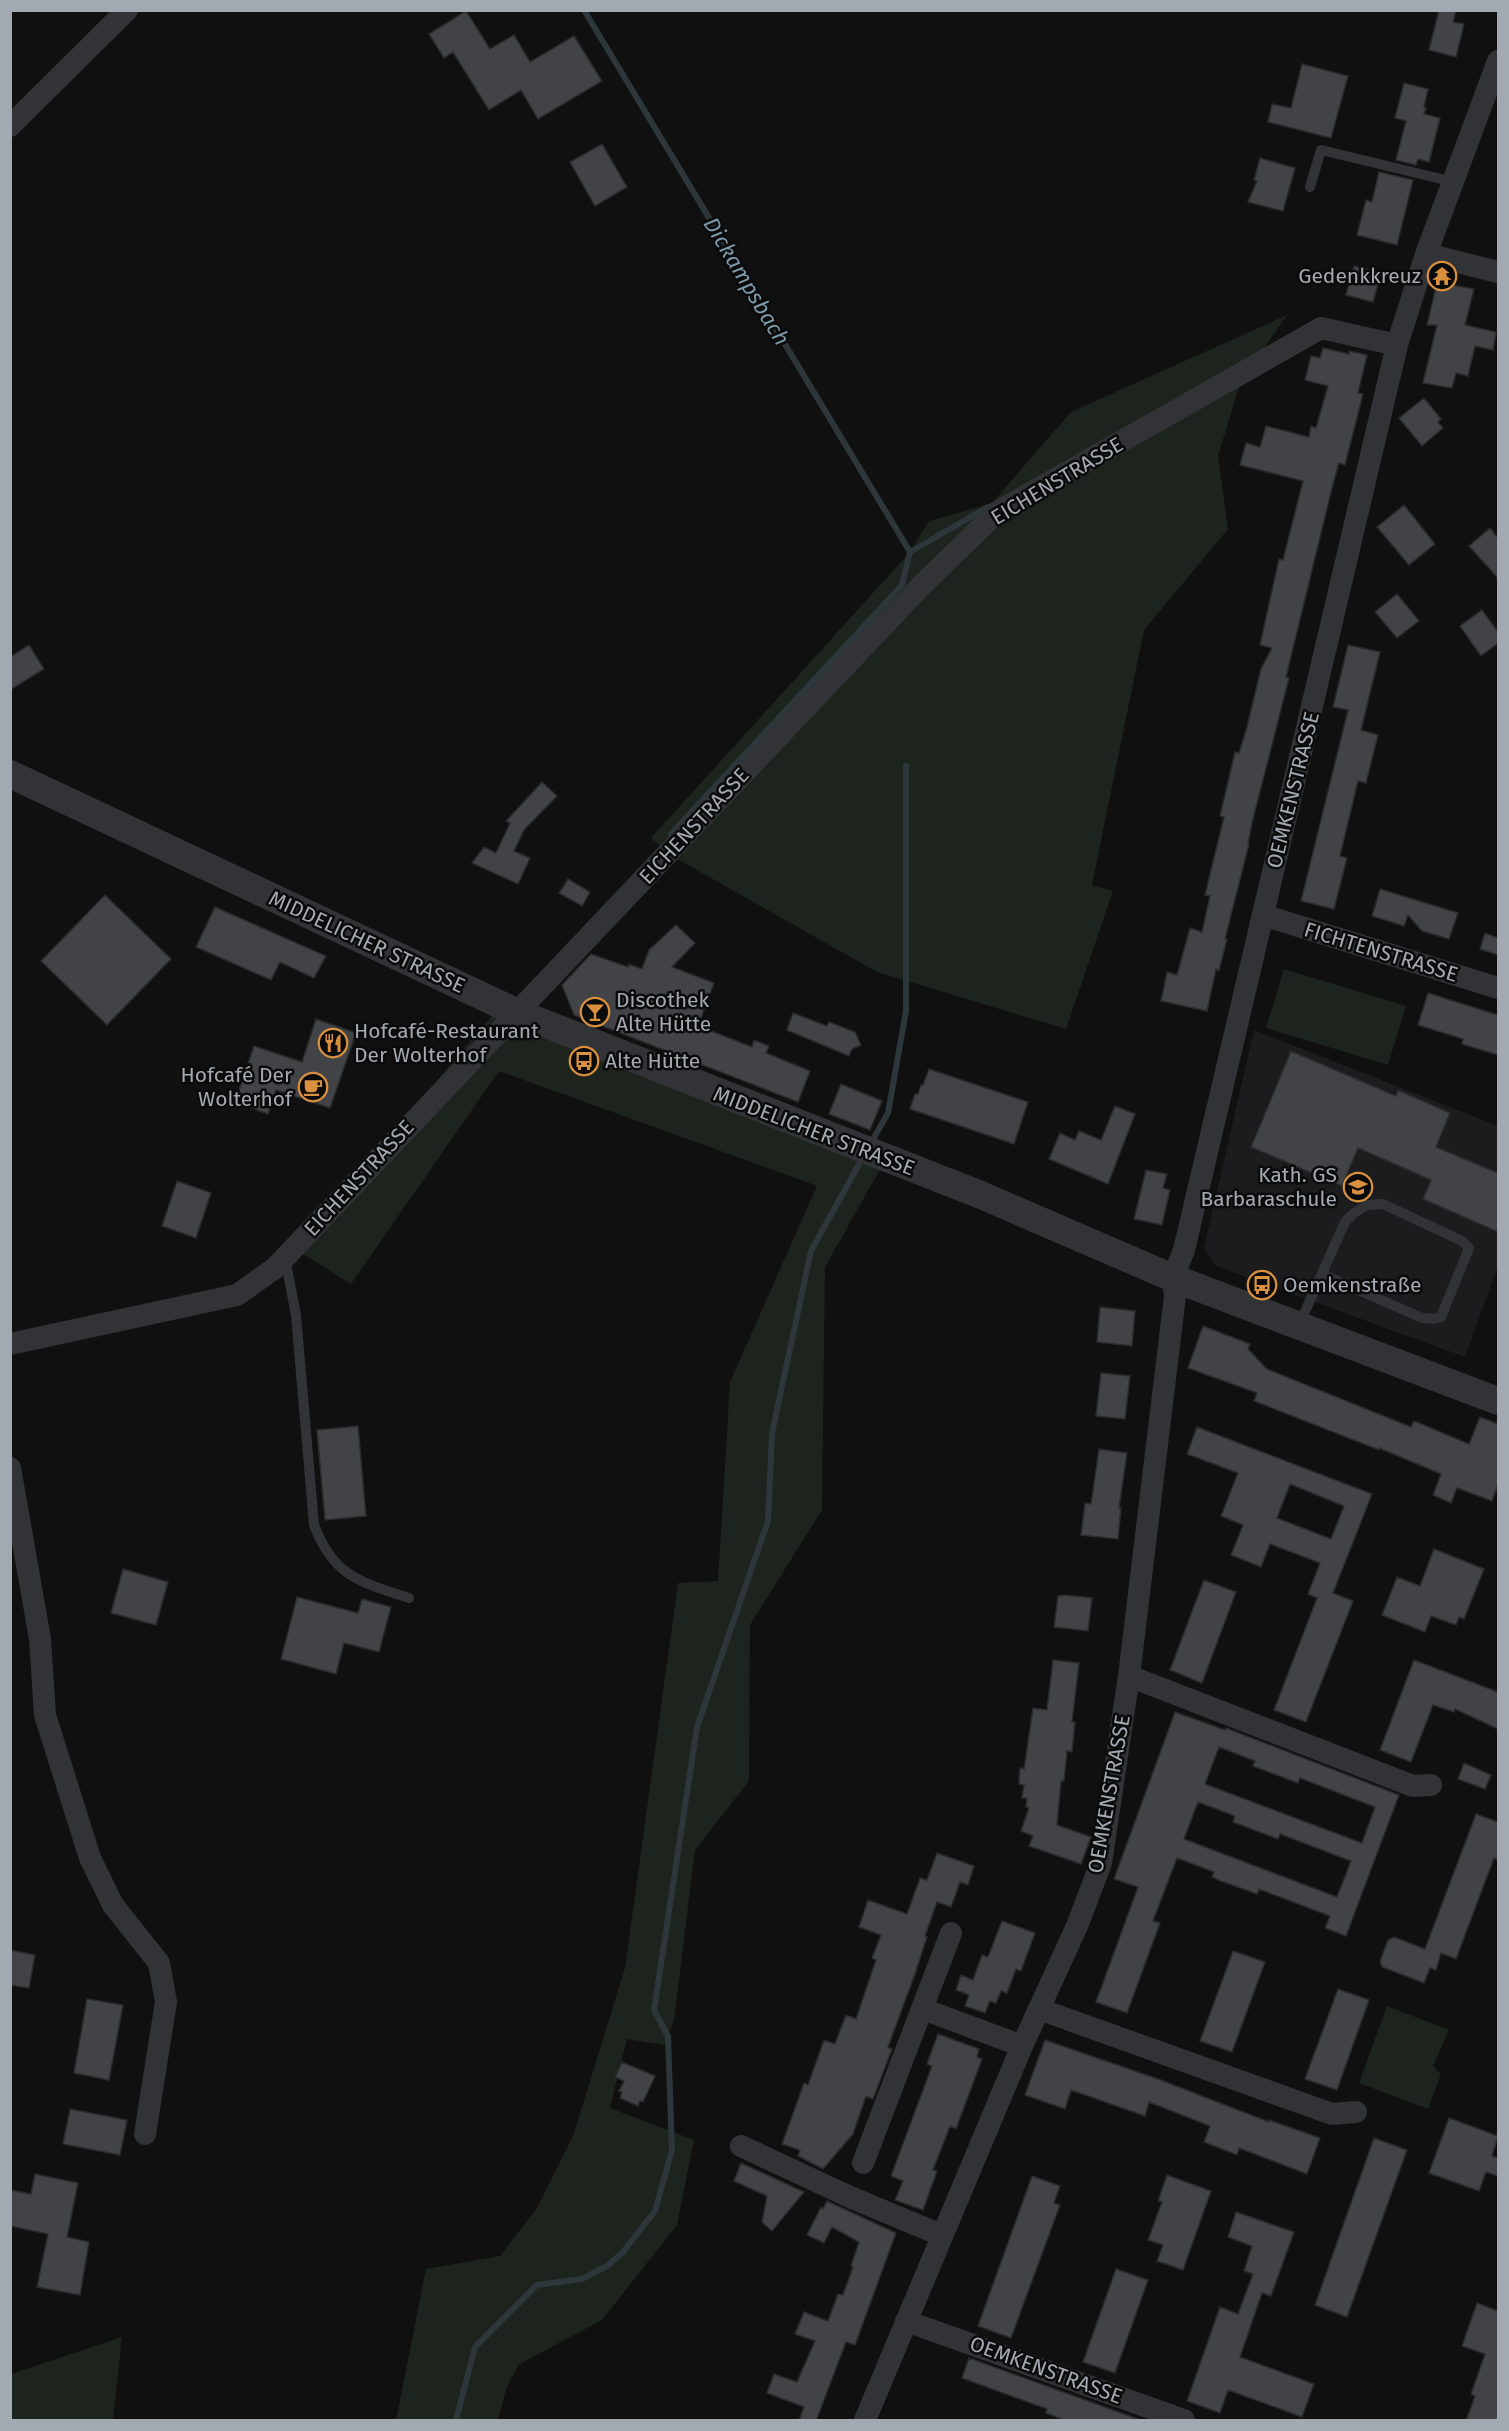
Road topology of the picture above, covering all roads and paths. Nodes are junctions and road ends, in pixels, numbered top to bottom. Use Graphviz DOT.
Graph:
graph roads {
  1 [pos="128,10"];
  2 [pos="1498,61"];
  3 [pos="10,126"];
  4 [pos="1454,182"];
  5 [pos="1310,188"];
  6 [pos="1426,254"];
  7 [pos="1498,272"];
  8 [pos="1397,345"];
  9 [pos="10,774"];
  10 [pos="1263,915"];
  11 [pos="1498,988"];
  12 [pos="518,1013"];
  13 [pos="285,1258"];
  14 [pos="1322,1274"];
  15 [pos="1173,1278"];
  16 [pos="1299,1325"];
  17 [pos="10,1344"];
  18 [pos="1498,1401"];
  19 [pos="10,1468"];
  20 [pos="409,1598"];
  21 [pos="1129,1676"];
  22 [pos="1431,1785"];
  23 [pos="951,1933"];
  24 [pos="923,2009"];
  25 [pos="1039,2009"];
  26 [pos="1022,2046"];
  27 [pos="1356,2112"];
  28 [pos="145,2134"];
  29 [pos="741,2146"];
  30 [pos="863,2163"];
  31 [pos="941,2235"];
  32 [pos="906,2321"];
  33 [pos="865,2421"];
  34 [pos="1184,2421"];
  1 -- 3 [label="street"];
  2 -- 4 [label="street, OEMKENSTRASSE"];
  4 -- 5 [label="lane"];
  4 -- 6 [label="street, OEMKENSTRASSE"];
  6 -- 7 [label="street"];
  6 -- 8 [label="street, OEMKENSTRASSE"];
  8 -- 10 [label="street, OEMKENSTRASSE"];
  8 -- 12 [label="street, EICHENSTRASSE"];
  9 -- 12 [label="street, MIDDELICHER STRASSE"];
  10 -- 11 [label="street, FICHTENSTRASSE"];
  10 -- 15 [label="street, OEMKENSTRASSE"];
  12 -- 13 [label="street, EICHENSTRASSE"];
  12 -- 15 [label="street, MIDDELICHER STRASSE"];
  13 -- 17 [label="street, EICHENSTRASSE"];
  13 -- 20 [label="lane"];
  14 -- 14 [label="lane"];
  14 -- 16 [label="lane"];
  15 -- 16 [label="street, MIDDELICHER STRASSE"];
  15 -- 21 [label="street, OEMKENSTRASSE"];
  16 -- 18 [label="street, MIDDELICHER STRASSE"];
  19 -- 28 [label="street"];
  21 -- 22 [label="street"];
  21 -- 25 [label="street, OEMKENSTRASSE"];
  23 -- 24 [label="street"];
  24 -- 26 [label="street"];
  24 -- 30 [label="street"];
  25 -- 26 [label="street, OEMKENSTRASSE"];
  25 -- 27 [label="street"];
  26 -- 31 [label="street, OEMKENSTRASSE"];
  29 -- 31 [label="street"];
  31 -- 32 [label="street, OEMKENSTRASSE"];
  32 -- 33 [label="street, OEMKENSTRASSE"];
  32 -- 34 [label="street, OEMKENSTRASSE"];
}
